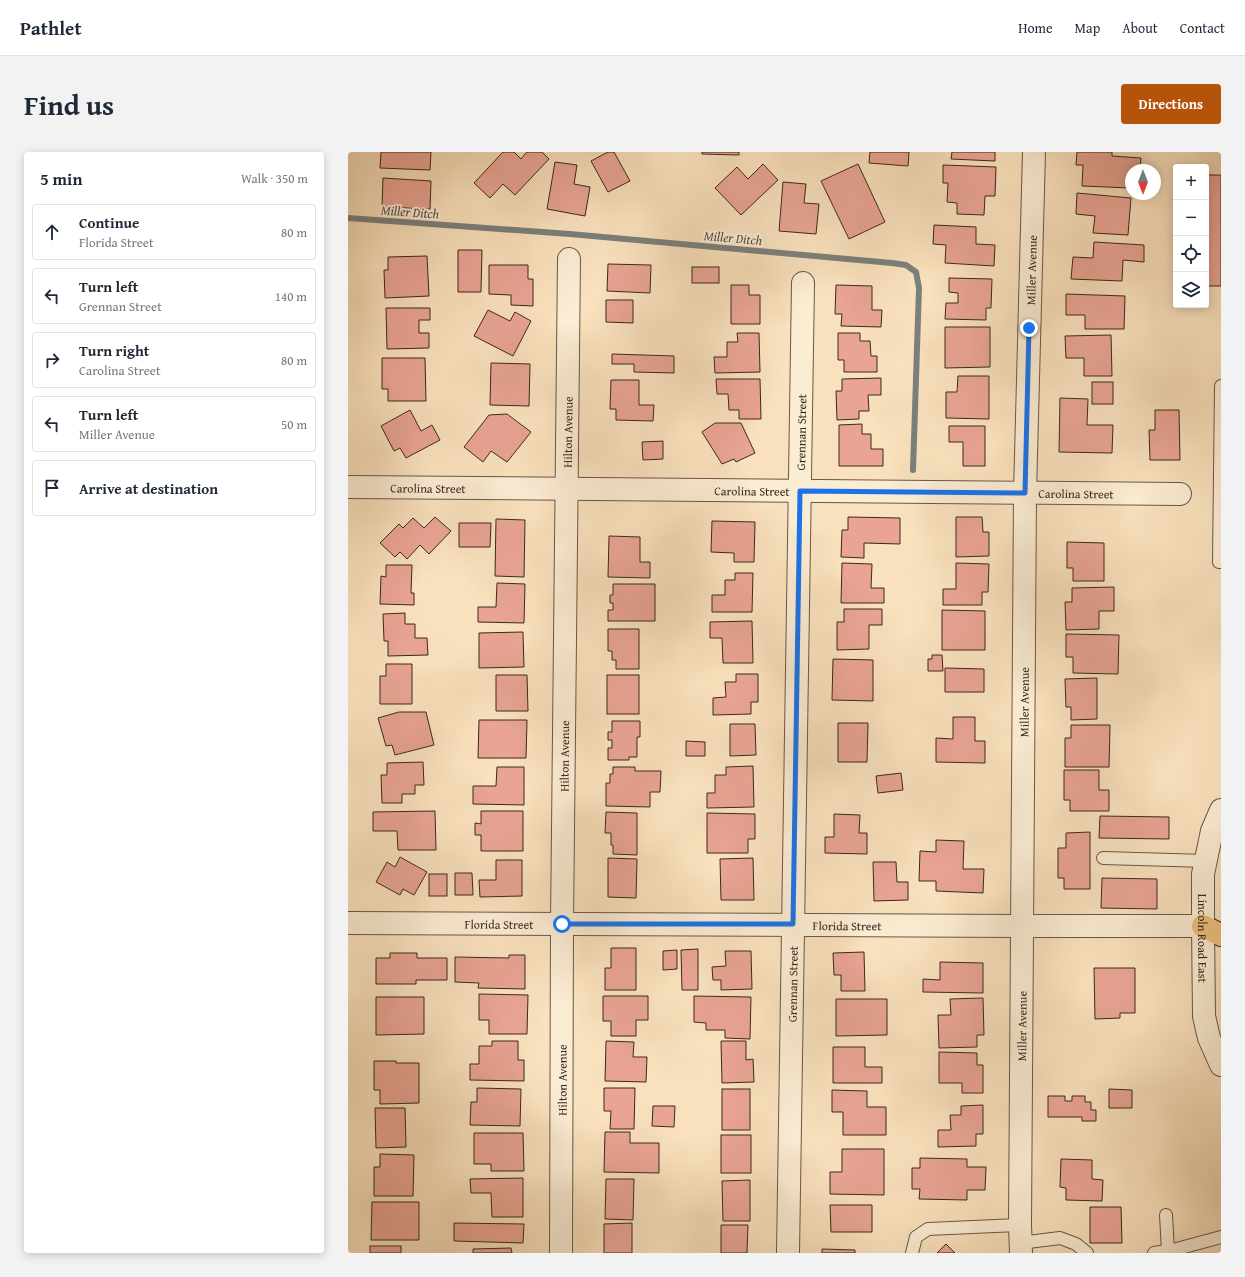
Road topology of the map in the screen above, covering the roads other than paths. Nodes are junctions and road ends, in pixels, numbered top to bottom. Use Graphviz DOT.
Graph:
graph roads {
  1 [pos="1034,152"];
  2 [pos="569,259"];
  3 [pos="803,283"];
  4 [pos="1221,386"];
  5 [pos="348,487"];
  6 [pos="567,489"];
  7 [pos="800,491"];
  8 [pos="1025,493"];
  9 [pos="1180,494"];
  10 [pos="1221,562"];
  11 [pos="1221,810"];
  12 [pos="1103,858"];
  13 [pos="1206,860"];
  14 [pos="348,923"];
  15 [pos="562,924"];
  16 [pos="793,924"];
  17 [pos="1022,926"];
  18 [pos="1215,927"];
  19 [pos="1221,1065"];
  20 [pos="1166,1215"];
  21 [pos="1221,1237"];
  22 [pos="1020,1240"];
  23 [pos="1168,1251"];
  24 [pos="561,1253"];
  25 [pos="788,1253"];
  26 [pos="912,1253"];
  27 [pos="1087,1253"];
  28 [pos="1154,1253"];
  1 -- 8 [label="street, Miller Avenue"];
  2 -- 6 [label="street, Hilton Avenue"];
  3 -- 7 [label="street, Grennan Street"];
  4 -- 10 [label="lane"];
  5 -- 6 [label="street, Carolina Street"];
  6 -- 7 [label="street, Carolina Street"];
  6 -- 15 [label="street, Hilton Avenue"];
  7 -- 8 [label="street, Carolina Street"];
  7 -- 16 [label="street, Grennan Street"];
  8 -- 9 [label="street, Carolina Street"];
  8 -- 17 [label="street, Miller Avenue"];
  11 -- 13 [label="street, Lincoln Road East"];
  12 -- 13 [label="lane"];
  13 -- 18 [label="street, Lincoln Road East"];
  14 -- 15 [label="street, Florida Street"];
  15 -- 16 [label="street, Florida Street"];
  15 -- 24 [label="street, Hilton Avenue"];
  16 -- 17 [label="street, Florida Street"];
  16 -- 25 [label="street, Grennan Street"];
  17 -- 18 [label="street, Florida Street"];
  17 -- 22 [label="street, Miller Avenue"];
  18 -- 19 [label="street, Lincoln Road East"];
  20 -- 23 [label="lane"];
  21 -- 23 [label="lane"];
  22 -- 26 [label="lane"];
  22 -- 27 [label="lane"];
  23 -- 28 [label="lane"];
}
